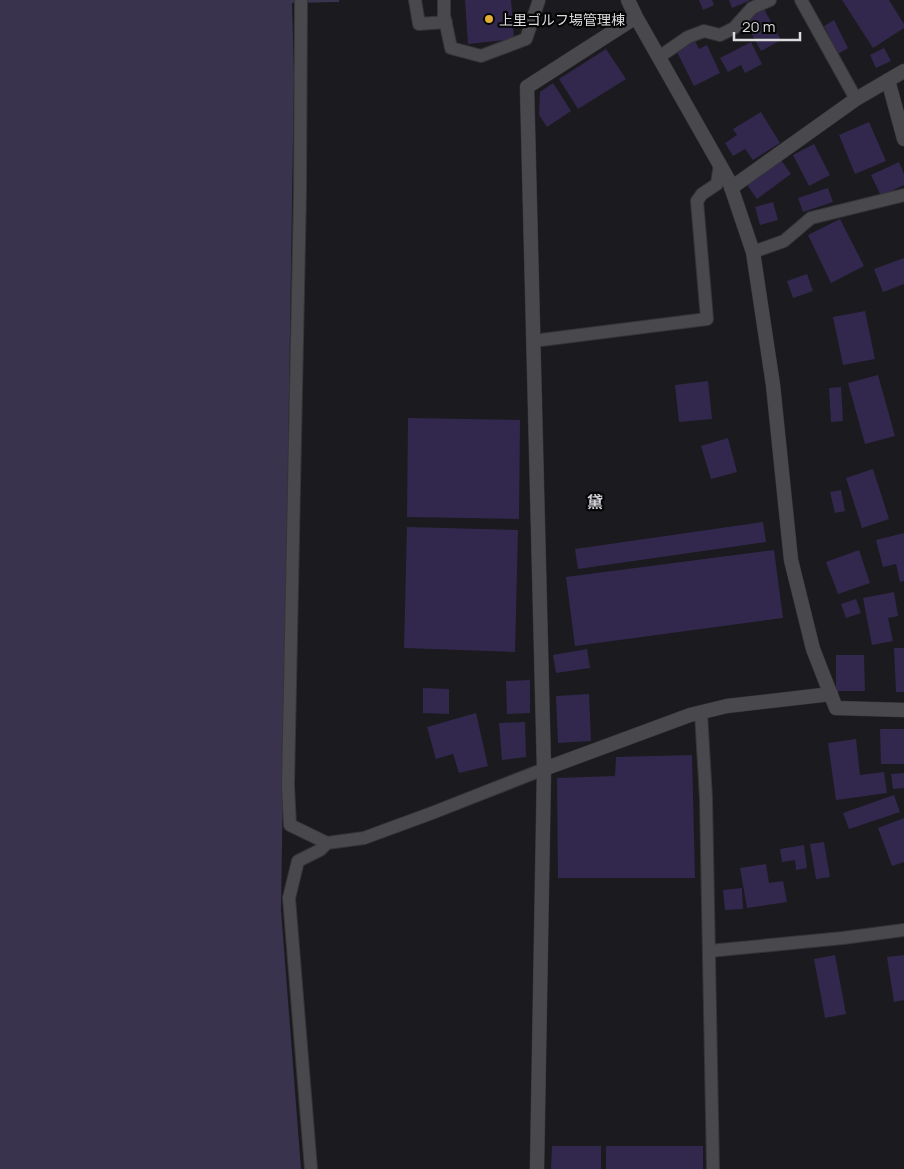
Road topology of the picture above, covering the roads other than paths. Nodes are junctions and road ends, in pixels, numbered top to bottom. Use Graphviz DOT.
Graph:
graph roads {
  1 [pos="301,0"];
  2 [pos="414,0"];
  3 [pos="444,0"];
  4 [pos="539,0"];
  5 [pos="628,0"];
  6 [pos="770,0"];
  7 [pos="802,0"];
  8 [pos="636,17"];
  9 [pos="446,22"];
  10 [pos="659,57"];
  11 [pos="904,71"];
  12 [pos="888,80"];
  13 [pos="856,99"];
  14 [pos="904,138"];
  15 [pos="720,164"];
  16 [pos="732,188"];
  17 [pos="904,195"];
  18 [pos="754,252"];
  19 [pos="533,341"];
  20 [pos="831,694"];
  21 [pos="904,710"];
  22 [pos="701,713"];
  23 [pos="544,769"];
  24 [pos="327,842"];
  25 [pos="904,930"];
  26 [pos="709,951"];
  27 [pos="311,1169"];
  28 [pos="537,1169"];
  29 [pos="713,1169"];
  1 -- 24 [label="lane"];
  2 -- 9 [label="lane"];
  3 -- 9 [label="lane"];
  4 -- 9 [label="lane"];
  5 -- 8 [label="street"];
  6 -- 10 [label="lane"];
  7 -- 13 [label="lane"];
  8 -- 10 [label="street"];
  8 -- 19 [label="street"];
  10 -- 15 [label="street"];
  11 -- 12 [label="street"];
  12 -- 13 [label="street"];
  12 -- 14 [label="street"];
  13 -- 16 [label="street"];
  15 -- 16 [label="street"];
  15 -- 19 [label="lane"];
  16 -- 18 [label="street"];
  17 -- 18 [label="lane"];
  18 -- 20 [label="street"];
  19 -- 23 [label="street"];
  20 -- 21 [label="street"];
  20 -- 22 [label="street"];
  22 -- 23 [label="street"];
  22 -- 26 [label="lane"];
  23 -- 24 [label="lane"];
  23 -- 28 [label="street"];
  24 -- 27 [label="lane"];
  25 -- 26 [label="lane"];
  26 -- 29 [label="lane"];
}
